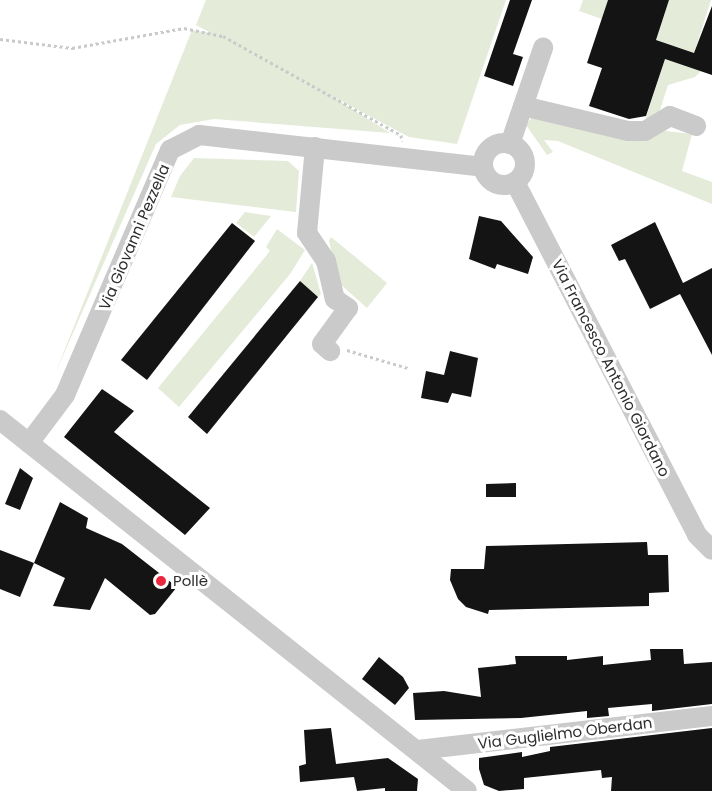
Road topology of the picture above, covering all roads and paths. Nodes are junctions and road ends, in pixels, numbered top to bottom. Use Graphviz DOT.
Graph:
graph roads {
  1 [pos="0,39"];
  2 [pos="543,48"];
  3 [pos="523,106"];
  4 [pos="696,126"];
  5 [pos="510,144"];
  6 [pos="315,147"];
  7 [pos="402,159"];
  8 [pos="483,167"];
  9 [pos="515,182"];
  10 [pos="330,351"];
  11 [pos="408,368"];
  12 [pos="0,420"];
  13 [pos="29,443"];
  14 [pos="712,550"];
  15 [pos="712,716"];
  16 [pos="418,750"];
  17 [pos="467,791"];
  1 -- 7 [label="path"];
  2 -- 3 [label="street"];
  3 -- 4 [label="street"];
  3 -- 5 [label="street"];
  5 -- 8 [label="street"];
  5 -- 9 [label="street"];
  6 -- 7 [label="street, Via Giovanni Pezzella"];
  6 -- 10 [label="street"];
  6 -- 13 [label="street, Via Giovanni Pezzella"];
  7 -- 8 [label="street, Via Giovanni Pezzella"];
  8 -- 9 [label="street"];
  9 -- 14 [label="street, Via Francesco Antonio Giordano"];
  10 -- 11 [label="path"];
  12 -- 13 [label="street"];
  13 -- 16 [label="street"];
  15 -- 16 [label="street, Via Guglielmo Oberdan"];
  16 -- 17 [label="street"];
}
